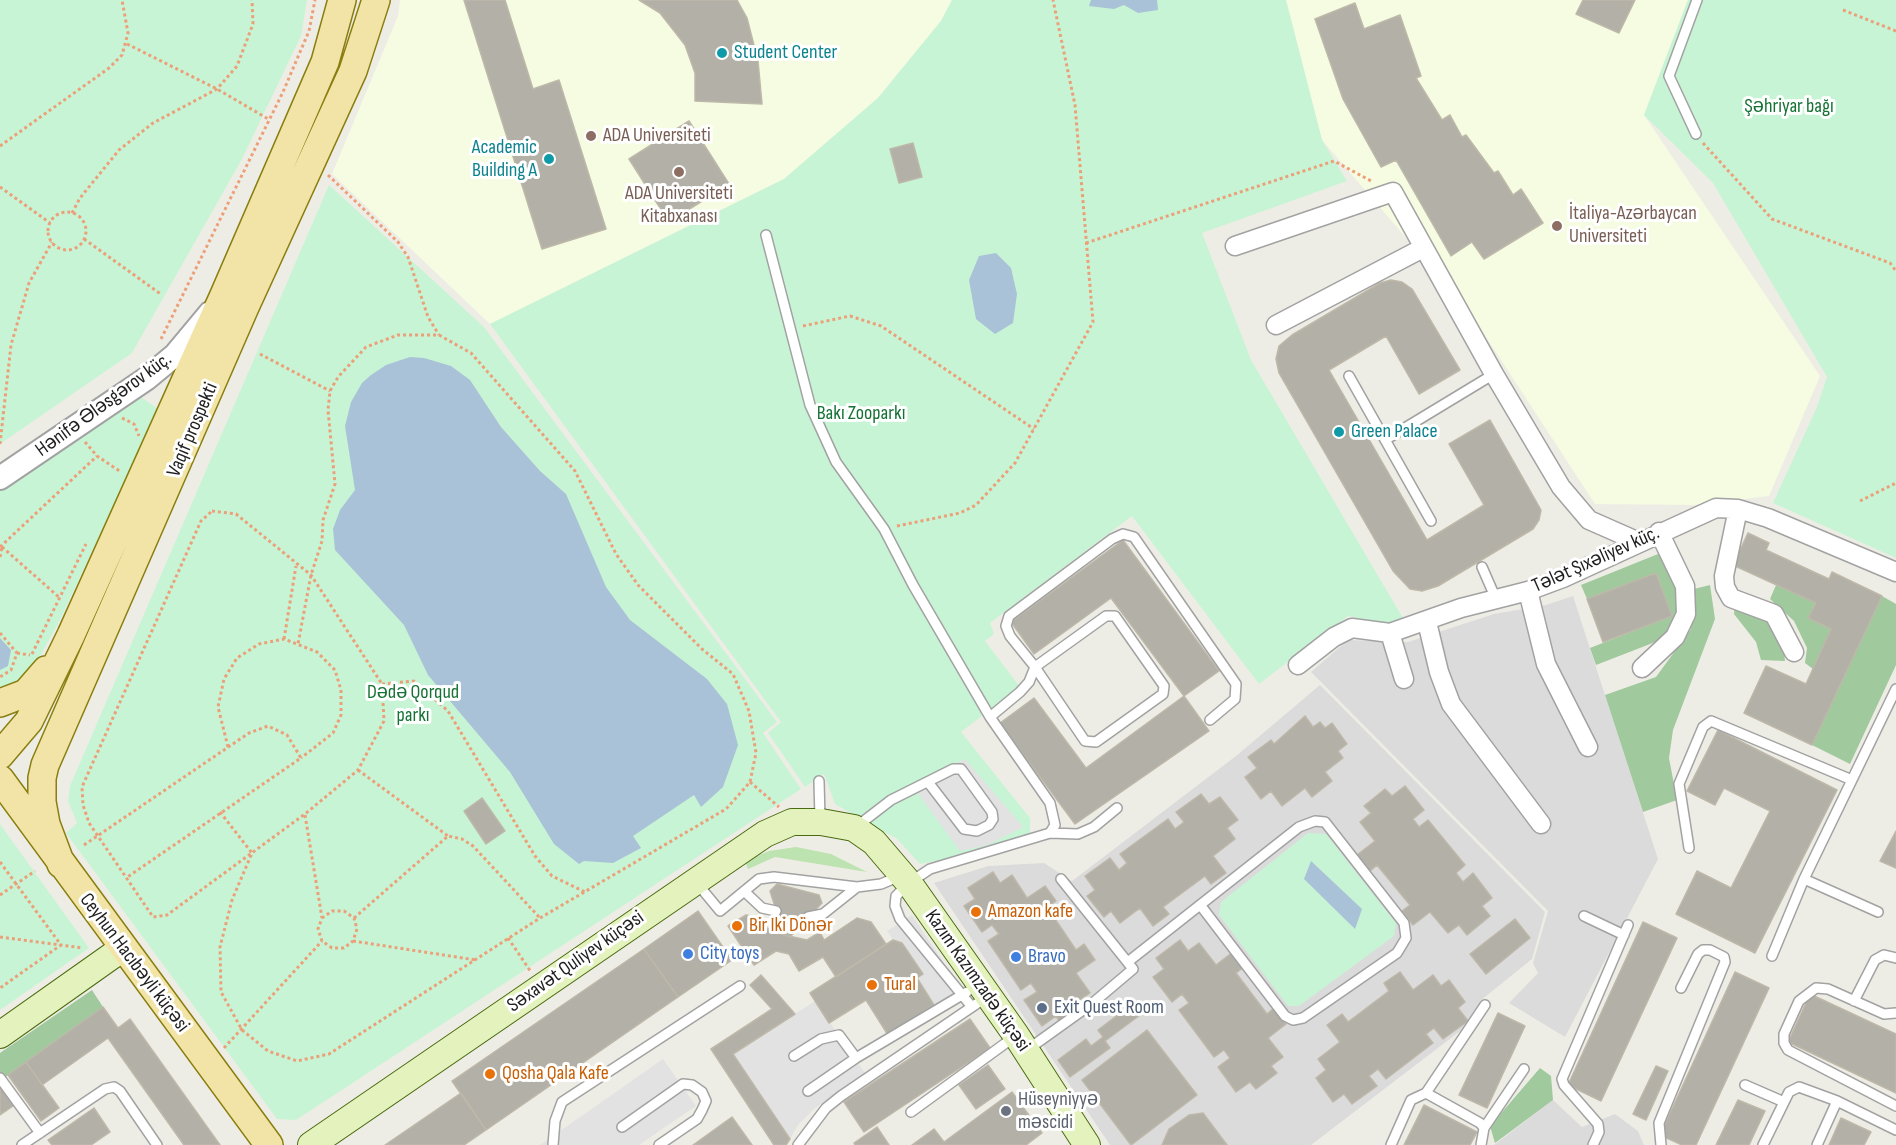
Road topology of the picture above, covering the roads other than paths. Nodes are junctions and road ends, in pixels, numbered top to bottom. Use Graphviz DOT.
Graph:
graph roads {
  1 [pos="342,0"];
  2 [pos="376,0"];
  3 [pos="1697,0"];
  4 [pos="1696,134"];
  5 [pos="766,236"];
  6 [pos="1235,246"];
  7 [pos="1424,248"];
  8 [pos="224,295"];
  9 [pos="1276,325"];
  10 [pos="1494,374"];
  11 [pos="1349,376"];
  12 [pos="1385,440"];
  13 [pos="0,478"];
  14 [pos="1738,509"];
  15 [pos="1431,521"];
  16 [pos="1659,532"];
  17 [pos="1639,542"];
  18 [pos="1482,567"];
  19 [pos="1896,572"];
  20 [pos="1528,591"];
  21 [pos="1496,599"];
  22 [pos="1427,622"];
  23 [pos="1390,633"];
  24 [pos="71,635"];
  25 [pos="1794,652"];
  26 [pos="1298,665"];
  27 [pos="1035,667"];
  28 [pos="1642,668"];
  29 [pos="1404,679"];
  30 [pos="1896,689"];
  31 [pos="0,703"];
  32 [pos="990,717"];
  33 [pos="1209,720"];
  34 [pos="1588,747"];
  35 [pos="0,755"];
  36 [pos="0,779"];
  37 [pos="1852,780"];
  38 [pos="819,781"];
  39 [pos="928,782"];
  40 [pos="1118,808"];
  41 [pos="821,822"];
  42 [pos="1541,824"];
  43 [pos="854,828"];
  44 [pos="1050,833"];
  45 [pos="1689,848"];
  46 [pos="61,864"];
  47 [pos="905,879"];
  48 [pos="1061,879"];
  49 [pos="1804,879"];
  50 [pos="694,880"];
  51 [pos="857,887"];
  52 [pos="744,891"];
  53 [pos="1202,906"];
  54 [pos="776,911"];
  55 [pos="1878,912"];
  56 [pos="1584,916"];
  57 [pos="808,917"];
  58 [pos="1628,925"];
  59 [pos="1624,935"];
  60 [pos="123,948"];
  61 [pos="1772,956"];
  62 [pos="1896,958"];
  63 [pos="1129,961"];
  64 [pos="740,986"];
  65 [pos="1681,988"];
  66 [pos="975,995"];
  67 [pos="1854,1000"];
  68 [pos="1485,1005"];
  69 [pos="1896,1013"];
  70 [pos="0,1035"];
  71 [pos="1020,1043"];
  72 [pos="794,1056"];
  73 [pos="856,1058"];
  74 [pos="1524,1069"];
  75 [pos="0,1078"];
  76 [pos="1745,1085"];
  77 [pos="808,1091"];
  78 [pos="1426,1093"];
  79 [pos="1837,1101"];
  80 [pos="1784,1102"];
  81 [pos="1896,1106"];
  82 [pos="911,1112"];
  83 [pos="622,1127"];
  84 [pos="1484,1128"];
  85 [pos="1896,1130"];
  86 [pos="40,1133"];
  87 [pos="22,1145"];
  88 [pos="157,1145"];
  89 [pos="269,1145"];
  90 [pos="311,1145"];
  91 [pos="552,1145"];
  92 [pos="659,1145"];
  93 [pos="798,1145"];
  94 [pos="1087,1145"];
  95 [pos="1391,1145"];
  96 [pos="1480,1145"];
  97 [pos="1593,1145"];
  98 [pos="1661,1145"];
  99 [pos="1763,1145"];
  100 [pos="1817,1145"];
  1 -- 8 [label="main road, Vaqif prospekti"];
  2 -- 46 [label="main road, Vaqif prospekti"];
  3 -- 4 [label="lane"];
  5 -- 32 [label="lane"];
  6 -- 7 [label="street"];
  7 -- 9 [label="street"];
  7 -- 10 [label="street"];
  8 -- 13 [label="street, Hənifə Ələsgərov küç."];
  8 -- 24 [label="main road, Vaqif prospekti"];
  10 -- 12 [label="lane"];
  10 -- 17 [label="street"];
  11 -- 12 [label="lane"];
  12 -- 15 [label="lane"];
  14 -- 16 [label="street, Tələt Şıxəliyev küç."];
  14 -- 19 [label="street, Tələt Şıxəliyev küç."];
  14 -- 25 [label="street"];
  16 -- 17 [label="street, Tələt Şıxəliyev küç."];
  16 -- 28 [label="street"];
  17 -- 20 [label="street, Tələt Şıxəliyev küç."];
  18 -- 21 [label="lane"];
  20 -- 21 [label="street, Tələt Şıxəliyev küç."];
  20 -- 34 [label="street"];
  21 -- 22 [label="street, Tələt Şıxəliyev küç."];
  22 -- 23 [label="street, Tələt Şıxəliyev küç."];
  22 -- 42 [label="street"];
  23 -- 26 [label="street, Tələt Şıxəliyev küç."];
  23 -- 29 [label="street"];
  24 -- 31 [label="main road"];
  24 -- 35 [label="main road, Vaqif prospekti"];
  27 -- 27 [label="lane"];
  27 -- 32 [label="lane"];
  27 -- 33 [label="lane"];
  30 -- 37 [label="lane"];
  32 -- 44 [label="lane"];
  36 -- 46 [label="main road, Ceyhun Hacıbəyli küçəsi"];
  37 -- 45 [label="lane"];
  37 -- 49 [label="lane"];
  38 -- 41 [label="lane"];
  39 -- 39 [label="lane"];
  39 -- 43 [label="lane"];
  40 -- 44 [label="lane"];
  41 -- 43 [label="main road, Səxavət Quliyev küçəsi"];
  41 -- 50 [label="main road, Səxavət Quliyev küçəsi"];
  43 -- 47 [label="main road, Kazım Kazımzadə küçəsi"];
  44 -- 47 [label="lane"];
  46 -- 60 [label="main road, Ceyhun Hacıbəyli küçəsi"];
  47 -- 51 [label="lane"];
  47 -- 66 [label="main road, Kazım Kazımzadə küçəsi"];
  48 -- 63 [label="lane"];
  49 -- 55 [label="lane"];
  49 -- 61 [label="lane"];
  50 -- 52 [label="lane"];
  50 -- 90 [label="main road, Səxavət Quliyev küçəsi"];
  51 -- 52 [label="lane"];
  51 -- 57 [label="lane"];
  52 -- 54 [label="lane"];
  53 -- 53 [label="lane"];
  53 -- 63 [label="lane"];
  56 -- 59 [label="lane"];
  58 -- 59 [label="lane"];
  59 -- 97 [label="lane"];
  60 -- 70 [label="main road"];
  60 -- 89 [label="main road, Ceyhun Hacıbəyli küçəsi"];
  62 -- 67 [label="lane"];
  63 -- 71 [label="lane"];
  64 -- 91 [label="lane"];
  65 -- 98 [label="lane"];
  66 -- 71 [label="main road, Kazım Kazımzadə küçəsi"];
  66 -- 73 [label="lane"];
  66 -- 93 [label="lane"];
  67 -- 69 [label="lane"];
  67 -- 81 [label="lane"];
  68 -- 78 [label="lane"];
  71 -- 82 [label="lane"];
  71 -- 94 [label="main road, Kazım Kazımzadə küçəsi"];
  72 -- 73 [label="lane"];
  73 -- 77 [label="lane"];
  74 -- 84 [label="lane"];
  75 -- 86 [label="lane"];
  76 -- 80 [label="lane"];
  78 -- 84 [label="lane"];
  78 -- 95 [label="lane"];
  79 -- 80 [label="lane"];
  79 -- 85 [label="lane"];
  79 -- 100 [label="lane"];
  80 -- 99 [label="lane"];
  83 -- 92 [label="lane"];
  84 -- 96 [label="lane"];
  86 -- 87 [label="lane"];
  86 -- 88 [label="lane"];
}
